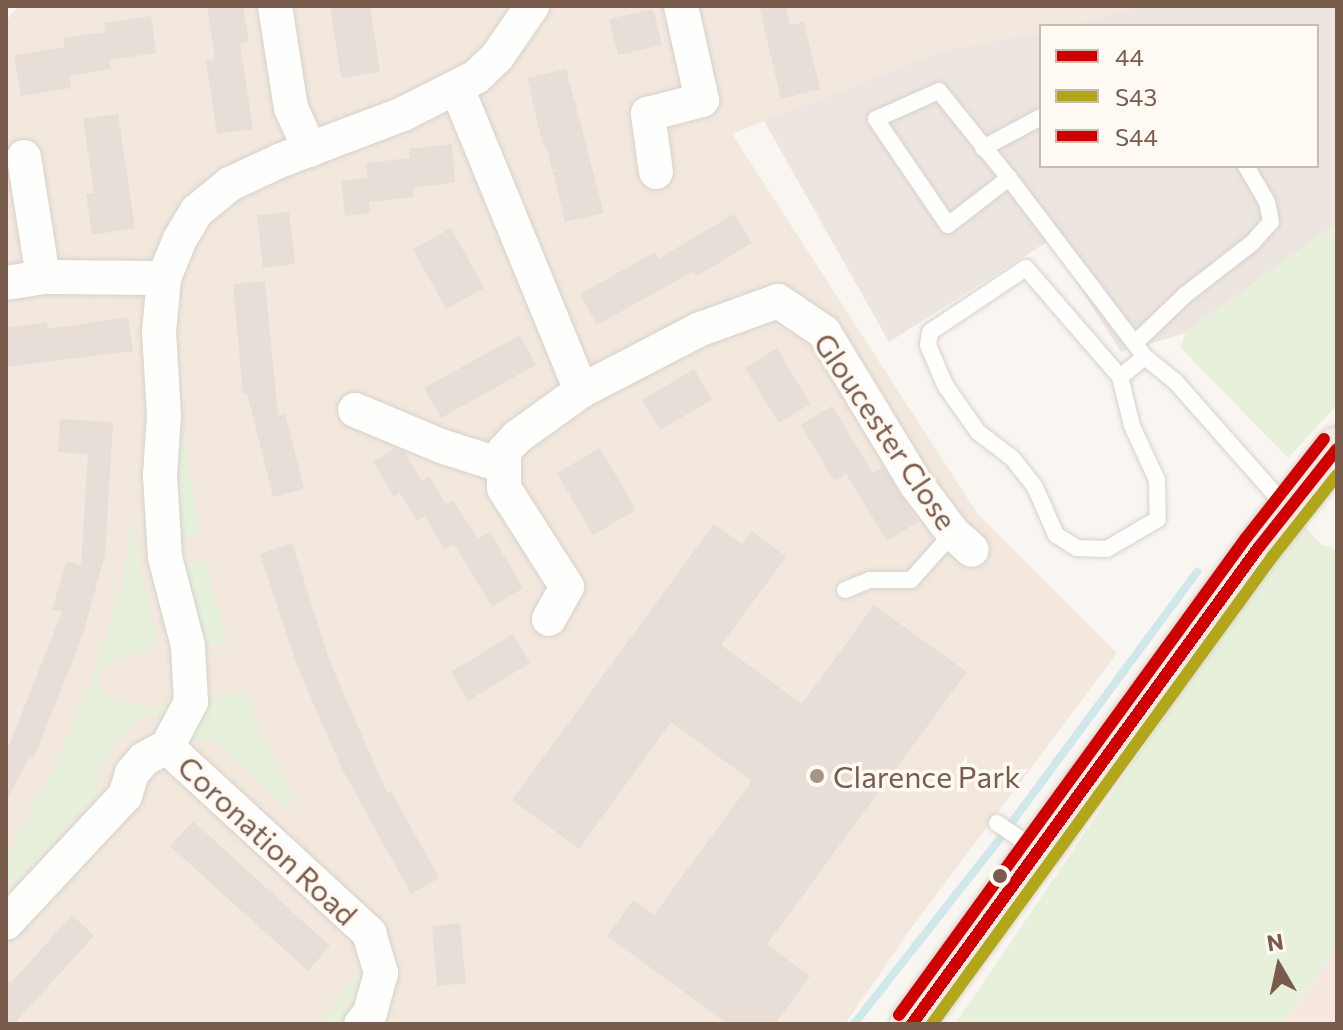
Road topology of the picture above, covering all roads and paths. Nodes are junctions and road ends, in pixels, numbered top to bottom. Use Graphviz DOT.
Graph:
graph roads {
  1 [pos="275,6"];
  2 [pos="532,6"];
  3 [pos="681,6"];
  4 [pos="457,88"];
  5 [pos="1039,118"];
  6 [pos="983,148"];
  7 [pos="310,150"];
  8 [pos="24,157"];
  9 [pos="1247,168"];
  10 [pos="656,172"];
  11 [pos="1009,178"];
  12 [pos="43,277"];
  13 [pos="164,278"];
  14 [pos="6,283"];
  15 [pos="1135,343"];
  16 [pos="1145,357"];
  17 [pos="1120,377"];
  18 [pos="581,391"];
  19 [pos="355,410"];
  20 [pos="1337,449"];
  21 [pos="504,466"];
  22 [pos="1288,510"];
  23 [pos="963,541"];
  24 [pos="845,590"];
  25 [pos="549,619"];
  26 [pos="167,747"];
  27 [pos="997,823"];
  28 [pos="1027,845"];
  29 [pos="6,923"];
  30 [pos="361,1024"];
  31 [pos="912,1024"];
  1 -- 7 [label="street"];
  2 -- 4 [label="street"];
  3 -- 10 [label="street"];
  4 -- 7 [label="street"];
  4 -- 18 [label="street"];
  5 -- 6 [label="lane"];
  6 -- 11 [label="lane"];
  6 -- 11 [label="lane"];
  7 -- 13 [label="street"];
  8 -- 12 [label="street"];
  9 -- 15 [label="lane"];
  11 -- 15 [label="lane"];
  12 -- 13 [label="street"];
  12 -- 14 [label="street"];
  13 -- 26 [label="street"];
  15 -- 16 [label="lane"];
  16 -- 17 [label="lane"];
  16 -- 22 [label="lane"];
  17 -- 17 [label="lane"];
  18 -- 21 [label="street, Gloucester Close"];
  18 -- 23 [label="street, Gloucester Close"];
  19 -- 21 [label="street"];
  20 -- 22 [label="highway"];
  21 -- 25 [label="street"];
  22 -- 28 [label="highway"];
  23 -- 24 [label="lane"];
  26 -- 29 [label="street"];
  26 -- 30 [label="street, Coronation Road"];
  27 -- 28 [label="lane"];
  28 -- 31 [label="highway"];
}
